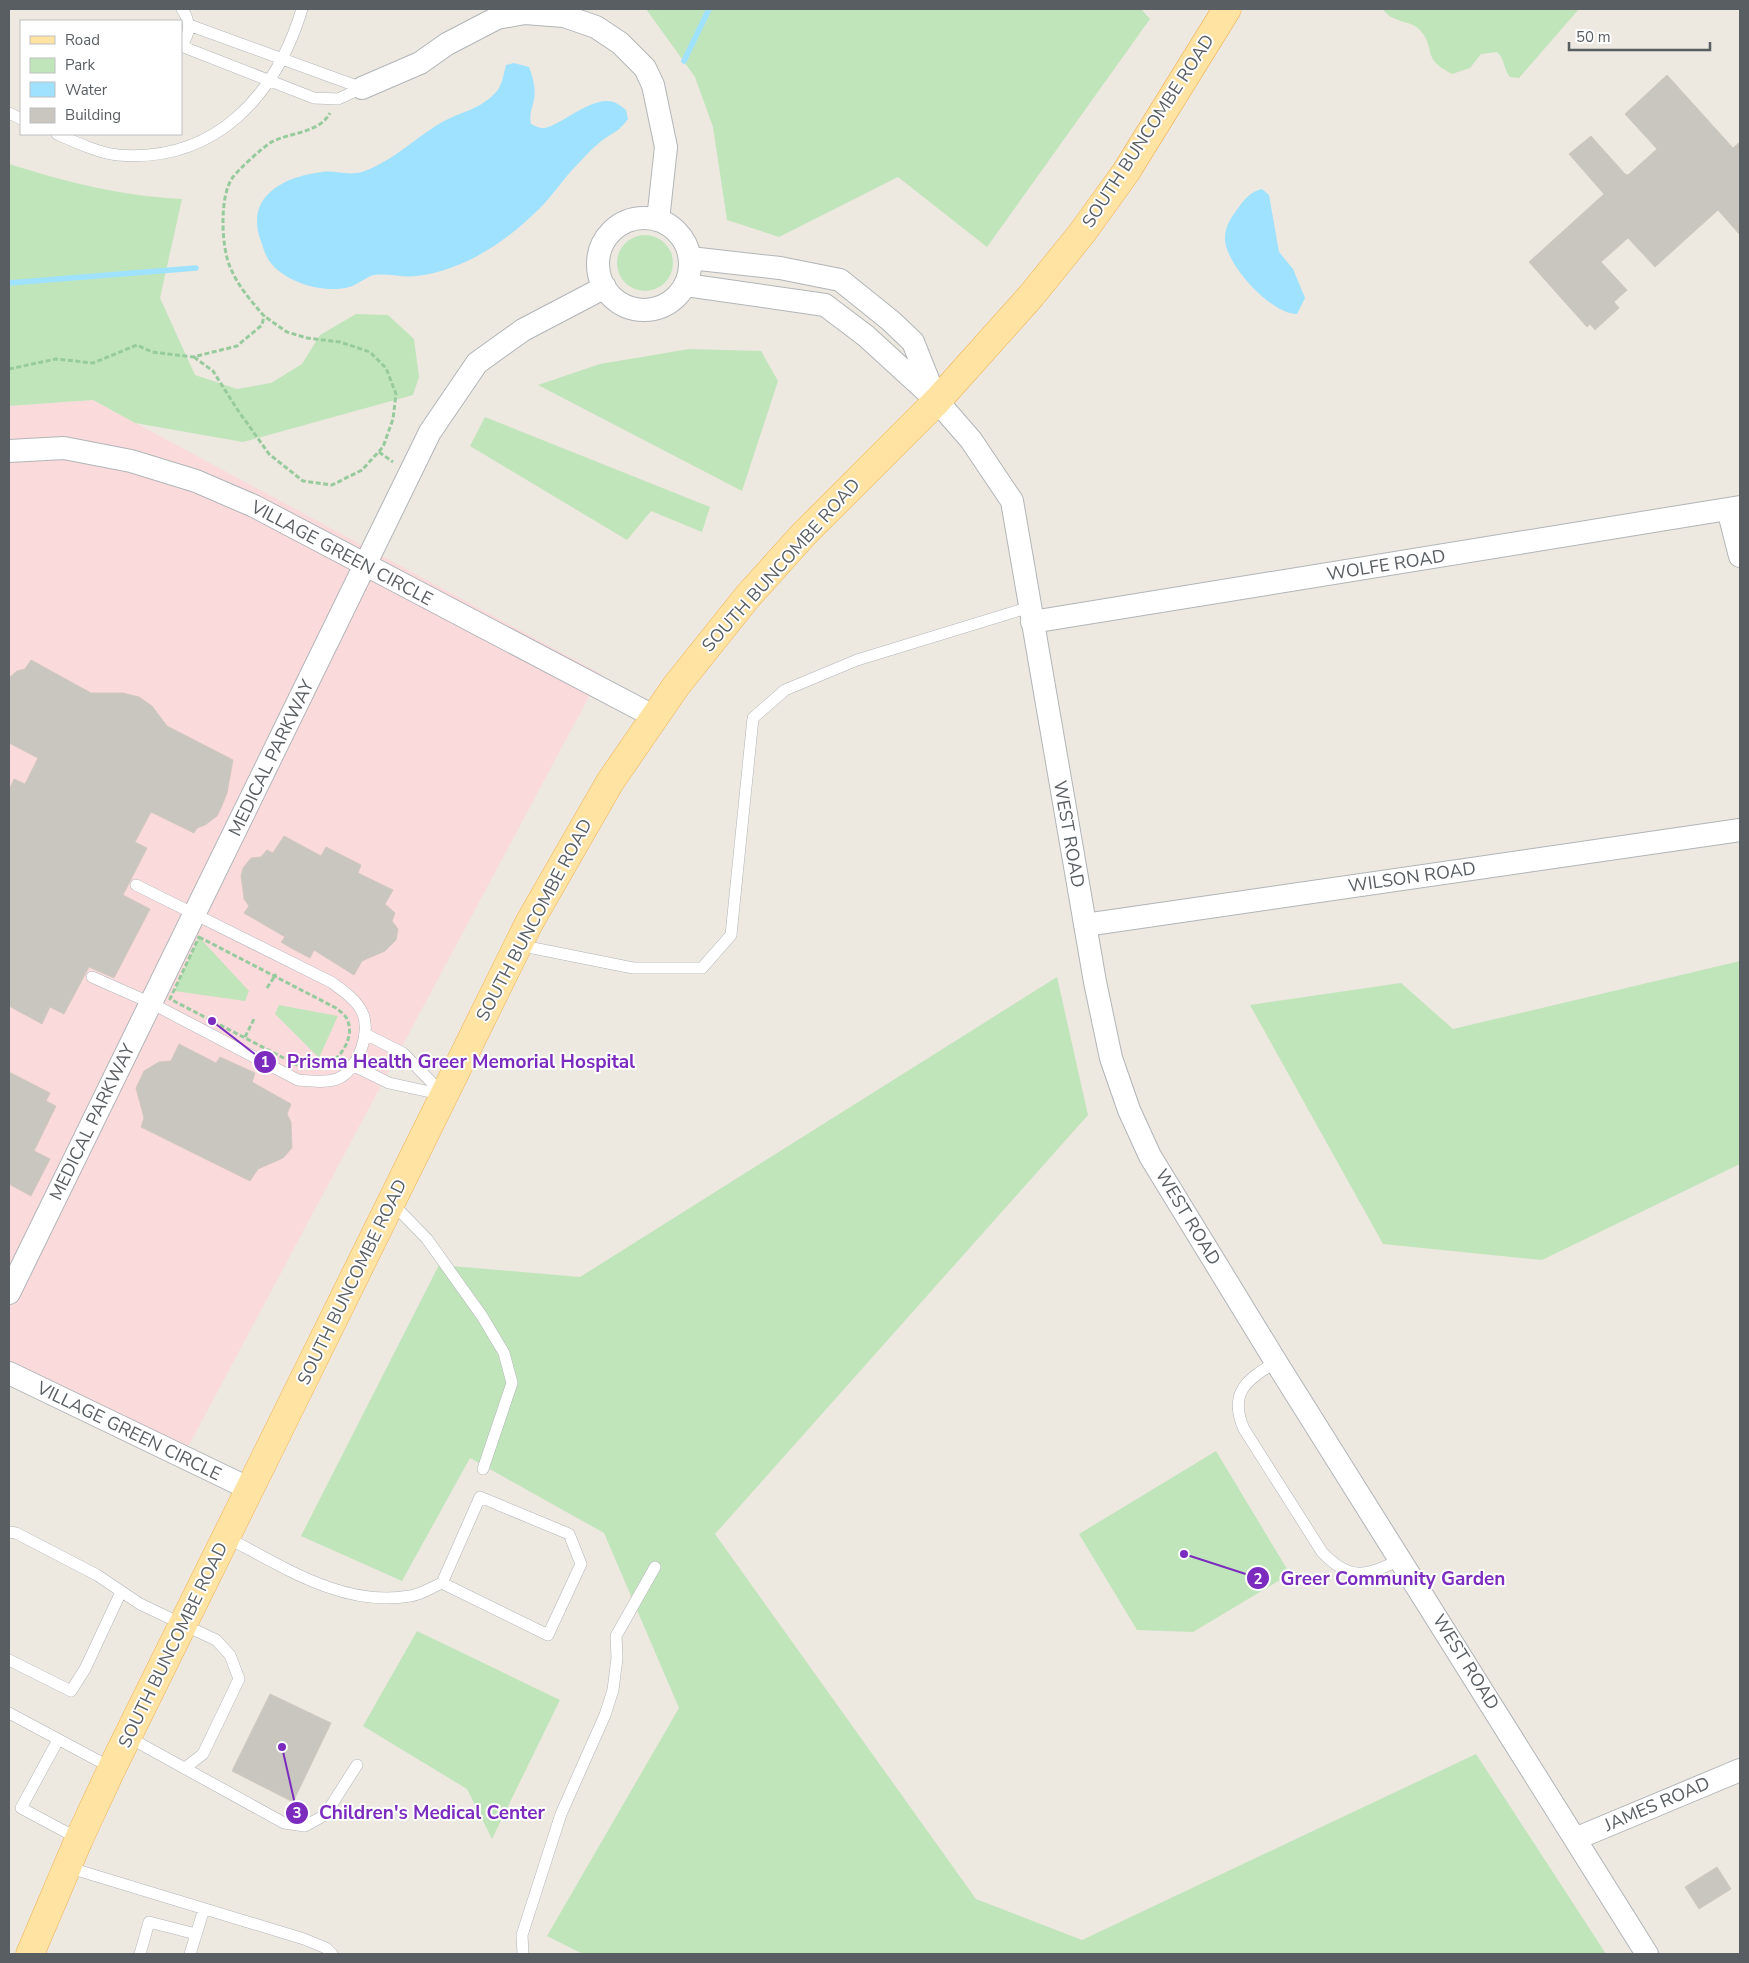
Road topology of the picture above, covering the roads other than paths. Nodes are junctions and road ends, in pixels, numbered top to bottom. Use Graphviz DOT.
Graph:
graph roads {
  1 [pos="182,9"];
  2 [pos="302,9"];
  3 [pos="1227,9"];
  4 [pos="189,25"];
  5 [pos="182,45"];
  6 [pos="182,46"];
  7 [pos="280,59"];
  8 [pos="270,80"];
  9 [pos="362,88"];
  10 [pos="60,135"];
  11 [pos="658,220"];
  12 [pos="690,258"];
  13 [pos="686,285"];
  14 [pos="605,287"];
  15 [pos="937,401"];
  16 [pos="9,451"];
  17 [pos="1734,508"];
  18 [pos="1740,556"];
  19 [pos="365,565"];
  20 [pos="1031,614"];
  21 [pos="655,717"];
  22 [pos="1740,830"];
  23 [pos="136,885"];
  24 [pos="194,915"];
  25 [pos="1085,925"];
  26 [pos="518,945"];
  27 [pos="92,977"];
  28 [pos="150,1003"];
  29 [pos="365,1034"];
  30 [pos="352,1066"];
  31 [pos="444,1095"];
  32 [pos="391,1202"];
  33 [pos="9,1293"];
  34 [pos="1276,1362"];
  35 [pos="9,1374"];
  36 [pos="483,1469"];
  37 [pos="250,1489"];
  38 [pos="9,1532"];
  39 [pos="226,1537"];
  40 [pos="1402,1559"];
  41 [pos="655,1567"];
  42 [pos="442,1583"];
  43 [pos="121,1592"];
  44 [pos="183,1625"];
  45 [pos="9,1660"];
  46 [pos="9,1713"];
  47 [pos="128,1737"];
  48 [pos="58,1740"];
  49 [pos="358,1765"];
  50 [pos="112,1768"];
  51 [pos="185,1768"];
  52 [pos="1740,1770"];
  53 [pos="1575,1839"];
  54 [pos="79,1840"];
  55 [pos="67,1867"];
  56 [pos="204,1909"];
  57 [pos="196,1934"];
  58 [pos="30,1954"];
  59 [pos="140,1954"];
  60 [pos="190,1954"];
  61 [pos="332,1954"];
  62 [pos="523,1954"];
  63 [pos="1648,1954"];
  1 -- 4 [label="lane"];
  2 -- 7 [label="lane"];
  3 -- 15 [label="main road, SOUTH BUNCOMBE ROAD"];
  4 -- 5 [label="lane"];
  4 -- 7 [label="lane"];
  6 -- 8 [label="lane"];
  7 -- 8 [label="lane"];
  7 -- 9 [label="lane"];
  8 -- 9 [label="lane"];
  8 -- 10 [label="lane"];
  9 -- 11 [label="street"];
  11 -- 12 [label="street"];
  11 -- 14 [label="street"];
  12 -- 13 [label="street"];
  12 -- 15 [label="street"];
  13 -- 14 [label="street"];
  13 -- 15 [label="street"];
  14 -- 19 [label="street, MEDICAL PARKWAY"];
  15 -- 20 [label="street, WEST ROAD"];
  15 -- 21 [label="main road, SOUTH BUNCOMBE ROAD"];
  16 -- 19 [label="street, VILLAGE GREEN CIRCLE"];
  17 -- 18 [label="street"];
  17 -- 20 [label="street, WOLFE ROAD"];
  19 -- 21 [label="street, VILLAGE GREEN CIRCLE"];
  19 -- 24 [label="street, MEDICAL PARKWAY"];
  20 -- 25 [label="street, WEST ROAD"];
  20 -- 26 [label="lane"];
  21 -- 26 [label="main road, SOUTH BUNCOMBE ROAD"];
  22 -- 25 [label="street, WILSON ROAD"];
  23 -- 24 [label="lane"];
  24 -- 28 [label="street, MEDICAL PARKWAY"];
  24 -- 29 [label="lane"];
  25 -- 34 [label="street, WEST ROAD"];
  26 -- 31 [label="main road, SOUTH BUNCOMBE ROAD"];
  27 -- 28 [label="lane"];
  28 -- 30 [label="lane"];
  28 -- 33 [label="street, MEDICAL PARKWAY"];
  29 -- 30 [label="lane"];
  29 -- 31 [label="lane"];
  30 -- 31 [label="lane"];
  31 -- 32 [label="main road, SOUTH BUNCOMBE ROAD"];
  32 -- 36 [label="lane"];
  32 -- 37 [label="main road, SOUTH BUNCOMBE ROAD"];
  34 -- 40 [label="street, WEST ROAD"];
  34 -- 40 [label="lane"];
  35 -- 37 [label="street, VILLAGE GREEN CIRCLE"];
  37 -- 39 [label="main road, SOUTH BUNCOMBE ROAD"];
  38 -- 43 [label="lane"];
  39 -- 42 [label="lane"];
  39 -- 44 [label="main road, SOUTH BUNCOMBE ROAD"];
  40 -- 53 [label="street, WEST ROAD"];
  41 -- 62 [label="lane"];
  42 -- 42 [label="lane"];
  43 -- 44 [label="lane"];
  43 -- 45 [label="lane"];
  44 -- 47 [label="main road, SOUTH BUNCOMBE ROAD"];
  44 -- 51 [label="lane"];
  46 -- 48 [label="lane"];
  47 -- 50 [label="main road, SOUTH BUNCOMBE ROAD"];
  47 -- 51 [label="lane"];
  48 -- 50 [label="lane"];
  48 -- 54 [label="lane"];
  49 -- 51 [label="lane"];
  50 -- 54 [label="main road, SOUTH BUNCOMBE ROAD"];
  52 -- 53 [label="street, JAMES ROAD"];
  53 -- 63 [label="street, WEST ROAD"];
  54 -- 55 [label="main road, SOUTH BUNCOMBE ROAD"];
  55 -- 56 [label="lane"];
  55 -- 58 [label="main road, SOUTH BUNCOMBE ROAD"];
  56 -- 57 [label="lane"];
  56 -- 61 [label="lane"];
  57 -- 59 [label="lane"];
  57 -- 60 [label="lane"];
}
